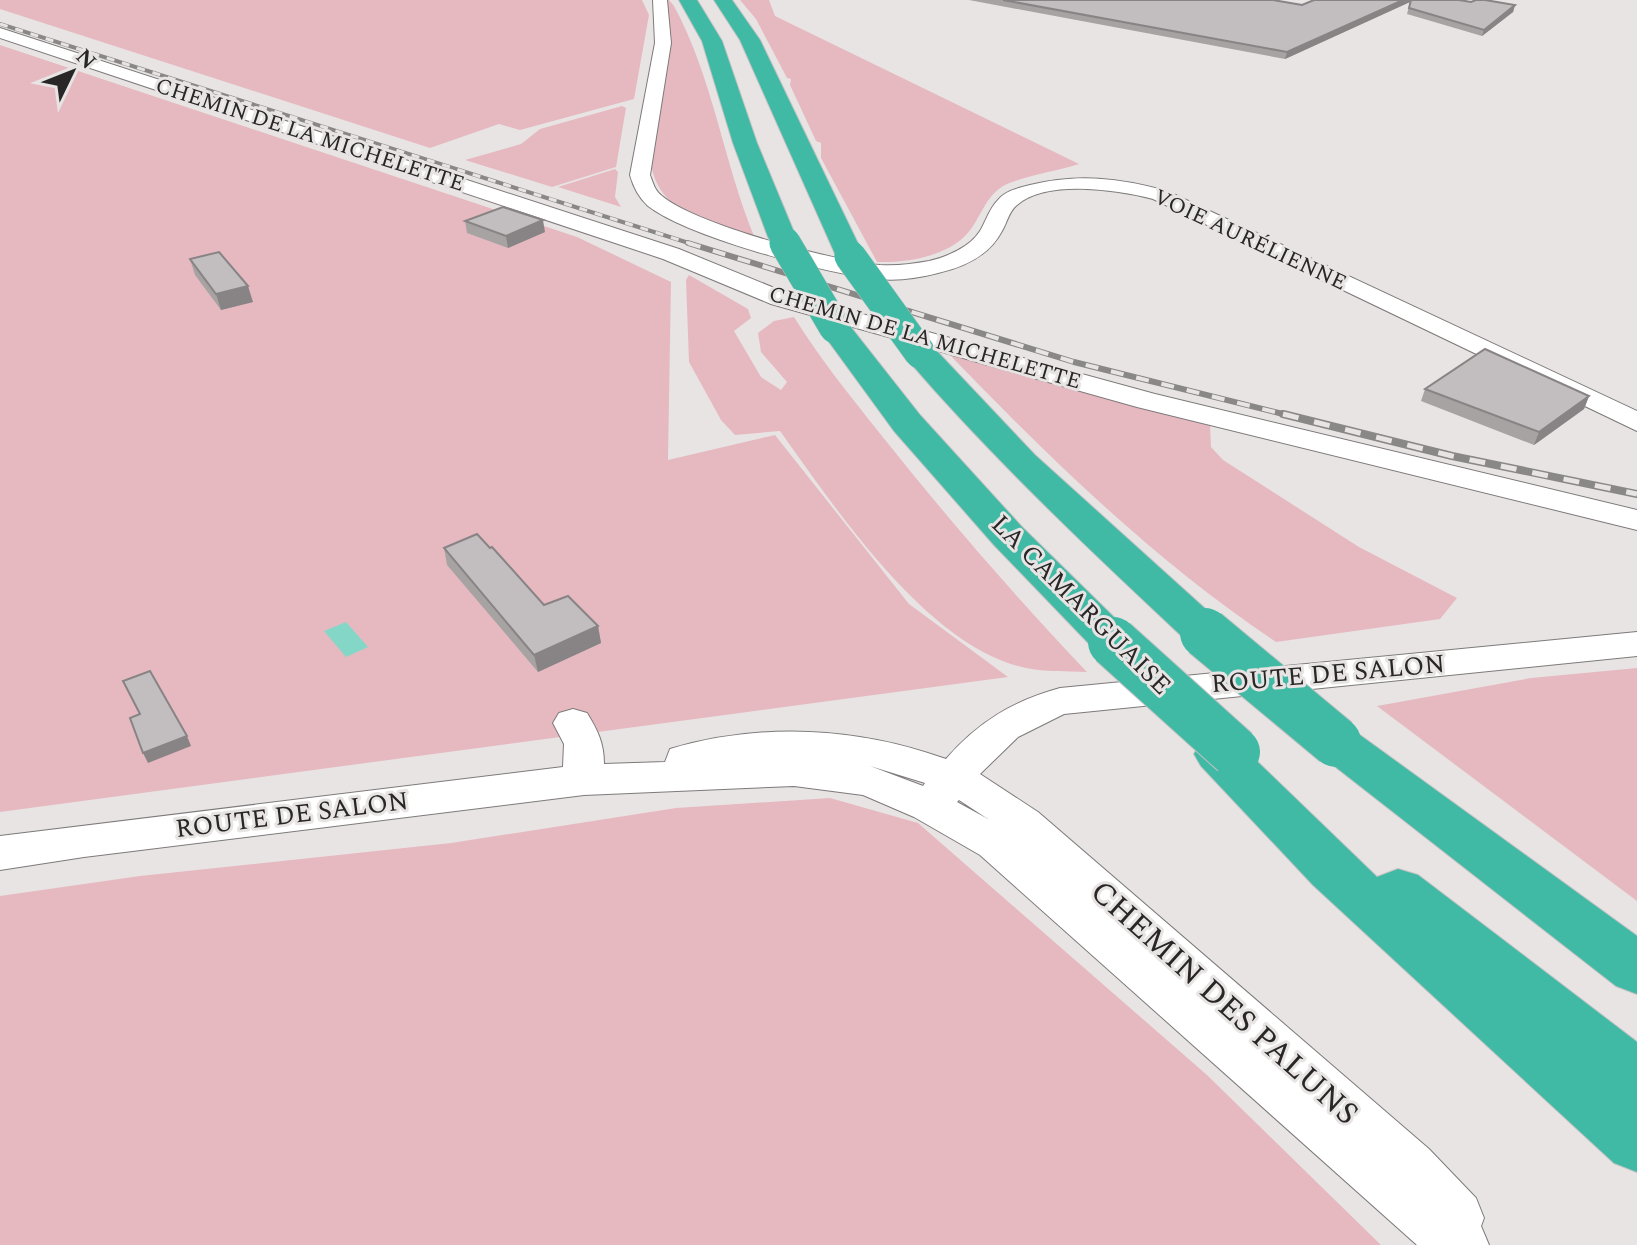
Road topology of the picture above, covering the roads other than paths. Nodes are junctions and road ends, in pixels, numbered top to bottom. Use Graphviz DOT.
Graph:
graph roads {
  1 [pos="660,0"];
  2 [pos="688,0"];
  3 [pos="723,0"];
  4 [pos="0,33"];
  5 [pos="1637,422"];
  6 [pos="1637,520"];
  7 [pos="1637,644"];
  8 [pos="573,723"];
  9 [pos="1227,753"];
  10 [pos="584,780"];
  11 [pos="941,793"];
  12 [pos="0,853"];
  13 [pos="1081,897"];
  14 [pos="1637,969"];
  15 [pos="1637,1079"];
  16 [pos="1637,1141"];
  17 [pos="1460,1245"];
  18 [pos="1481,1245"];
  1 -- 5 [label="street, VOIE AURÉLIENNE"];
  2 -- 9 [label="highway, LA CAMARGUAISE, bridge"];
  3 -- 14 [label="highway, bridge"];
  4 -- 6 [label="street, CHEMIN DE LA MICHELETTE"];
  7 -- 11 [label="street, ROUTE DE SALON"];
  8 -- 10 [label="street"];
  9 -- 15 [label="highway"];
  9 -- 16 [label="highway"];
  10 -- 11 [label="street, ROUTE DE SALON"];
  10 -- 12 [label="street, ROUTE DE SALON"];
  11 -- 13 [label="street, CHEMIN DES PALUNS"];
  13 -- 17 [label="street, CHEMIN DES PALUNS"];
  13 -- 18 [label="street, CHEMIN DES PALUNS"];
}
